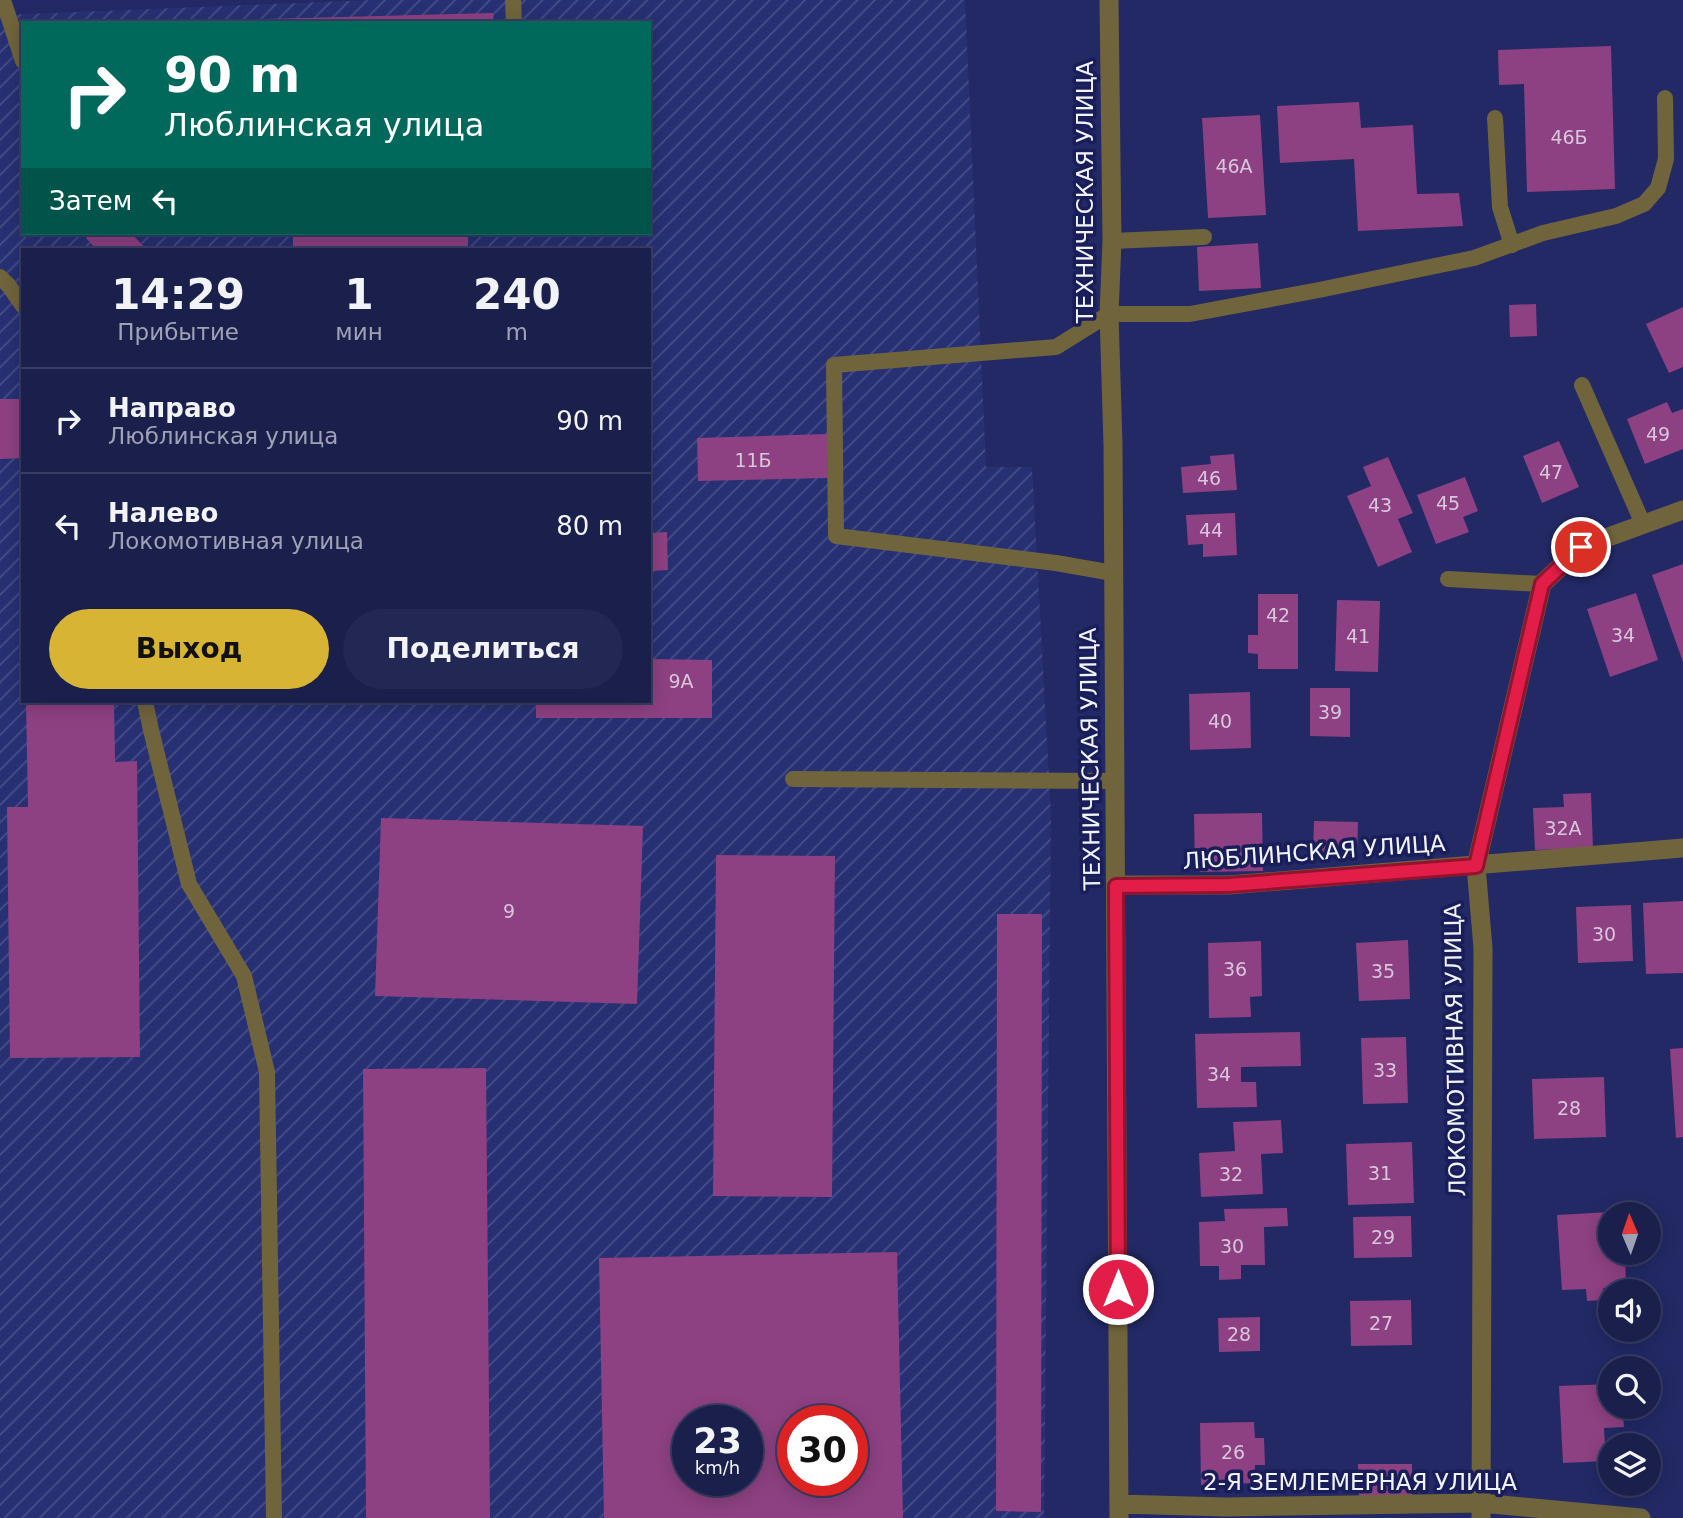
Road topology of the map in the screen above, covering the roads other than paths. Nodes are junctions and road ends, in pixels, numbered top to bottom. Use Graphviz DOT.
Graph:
graph roads {
  1 [pos="3,0"];
  2 [pos="513,0"];
  3 [pos="1109,0"];
  4 [pos="514,21"];
  5 [pos="21,55"];
  6 [pos="1665,98"];
  7 [pos="1495,118"];
  8 [pos="1204,237"];
  9 [pos="1112,241"];
  10 [pos="1512,245"];
  11 [pos="0,277"];
  12 [pos="21,303"];
  13 [pos="1109,314"];
  14 [pos="1582,385"];
  15 [pos="1683,510"];
  16 [pos="1643,524"];
  17 [pos="1113,573"];
  18 [pos="1448,579"];
  19 [pos="1542,584"];
  20 [pos="145,703"];
  21 [pos="793,779"];
  22 [pos="1116,780"];
  23 [pos="1683,849"];
  24 [pos="1476,866"];
  25 [pos="1116,886"];
  26 [pos="1119,1511"];
  27 [pos="1481,1511"];
  28 [pos="274,1518"];
  29 [pos="1642,1518"];
  1 -- 5 [label="lane"];
  2 -- 4 [label="lane"];
  3 -- 9 [label="street, ТЕХНИЧЕСКАЯ УЛИЦА"];
  6 -- 10 [label="lane"];
  7 -- 10 [label="lane"];
  8 -- 9 [label="lane"];
  9 -- 13 [label="street, ТЕХНИЧЕСКАЯ УЛИЦА"];
  10 -- 13 [label="lane"];
  11 -- 12 [label="lane"];
  13 -- 17 [label="street, ТЕХНИЧЕСКАЯ УЛИЦА"];
  13 -- 17 [label="lane"];
  14 -- 16 [label="lane"];
  15 -- 16 [label="street"];
  16 -- 19 [label="street"];
  17 -- 22 [label="street, ТЕХНИЧЕСКАЯ УЛИЦА"];
  18 -- 19 [label="lane"];
  19 -- 24 [label="street, ЛОКОМОТИВНАЯ УЛИЦА"];
  20 -- 28 [label="lane"];
  21 -- 22 [label="lane"];
  22 -- 25 [label="street, ТЕХНИЧЕСКАЯ УЛИЦА"];
  23 -- 24 [label="street, ЛЮБЛИНСКАЯ УЛИЦА"];
  24 -- 25 [label="street, ЛЮБЛИНСКАЯ УЛИЦА"];
  24 -- 27 [label="street, ЛОКОМОТИВНАЯ УЛИЦА"];
  25 -- 26 [label="street, ТЕХНИЧЕСКАЯ УЛИЦА"];
  26 -- 27 [label="street, 2-Я ЗЕМЛЕМЕРНАЯ УЛИЦА"];
  27 -- 29 [label="street, 2-Я ЗЕМЛЕМЕРНАЯ УЛИЦА"];
}
